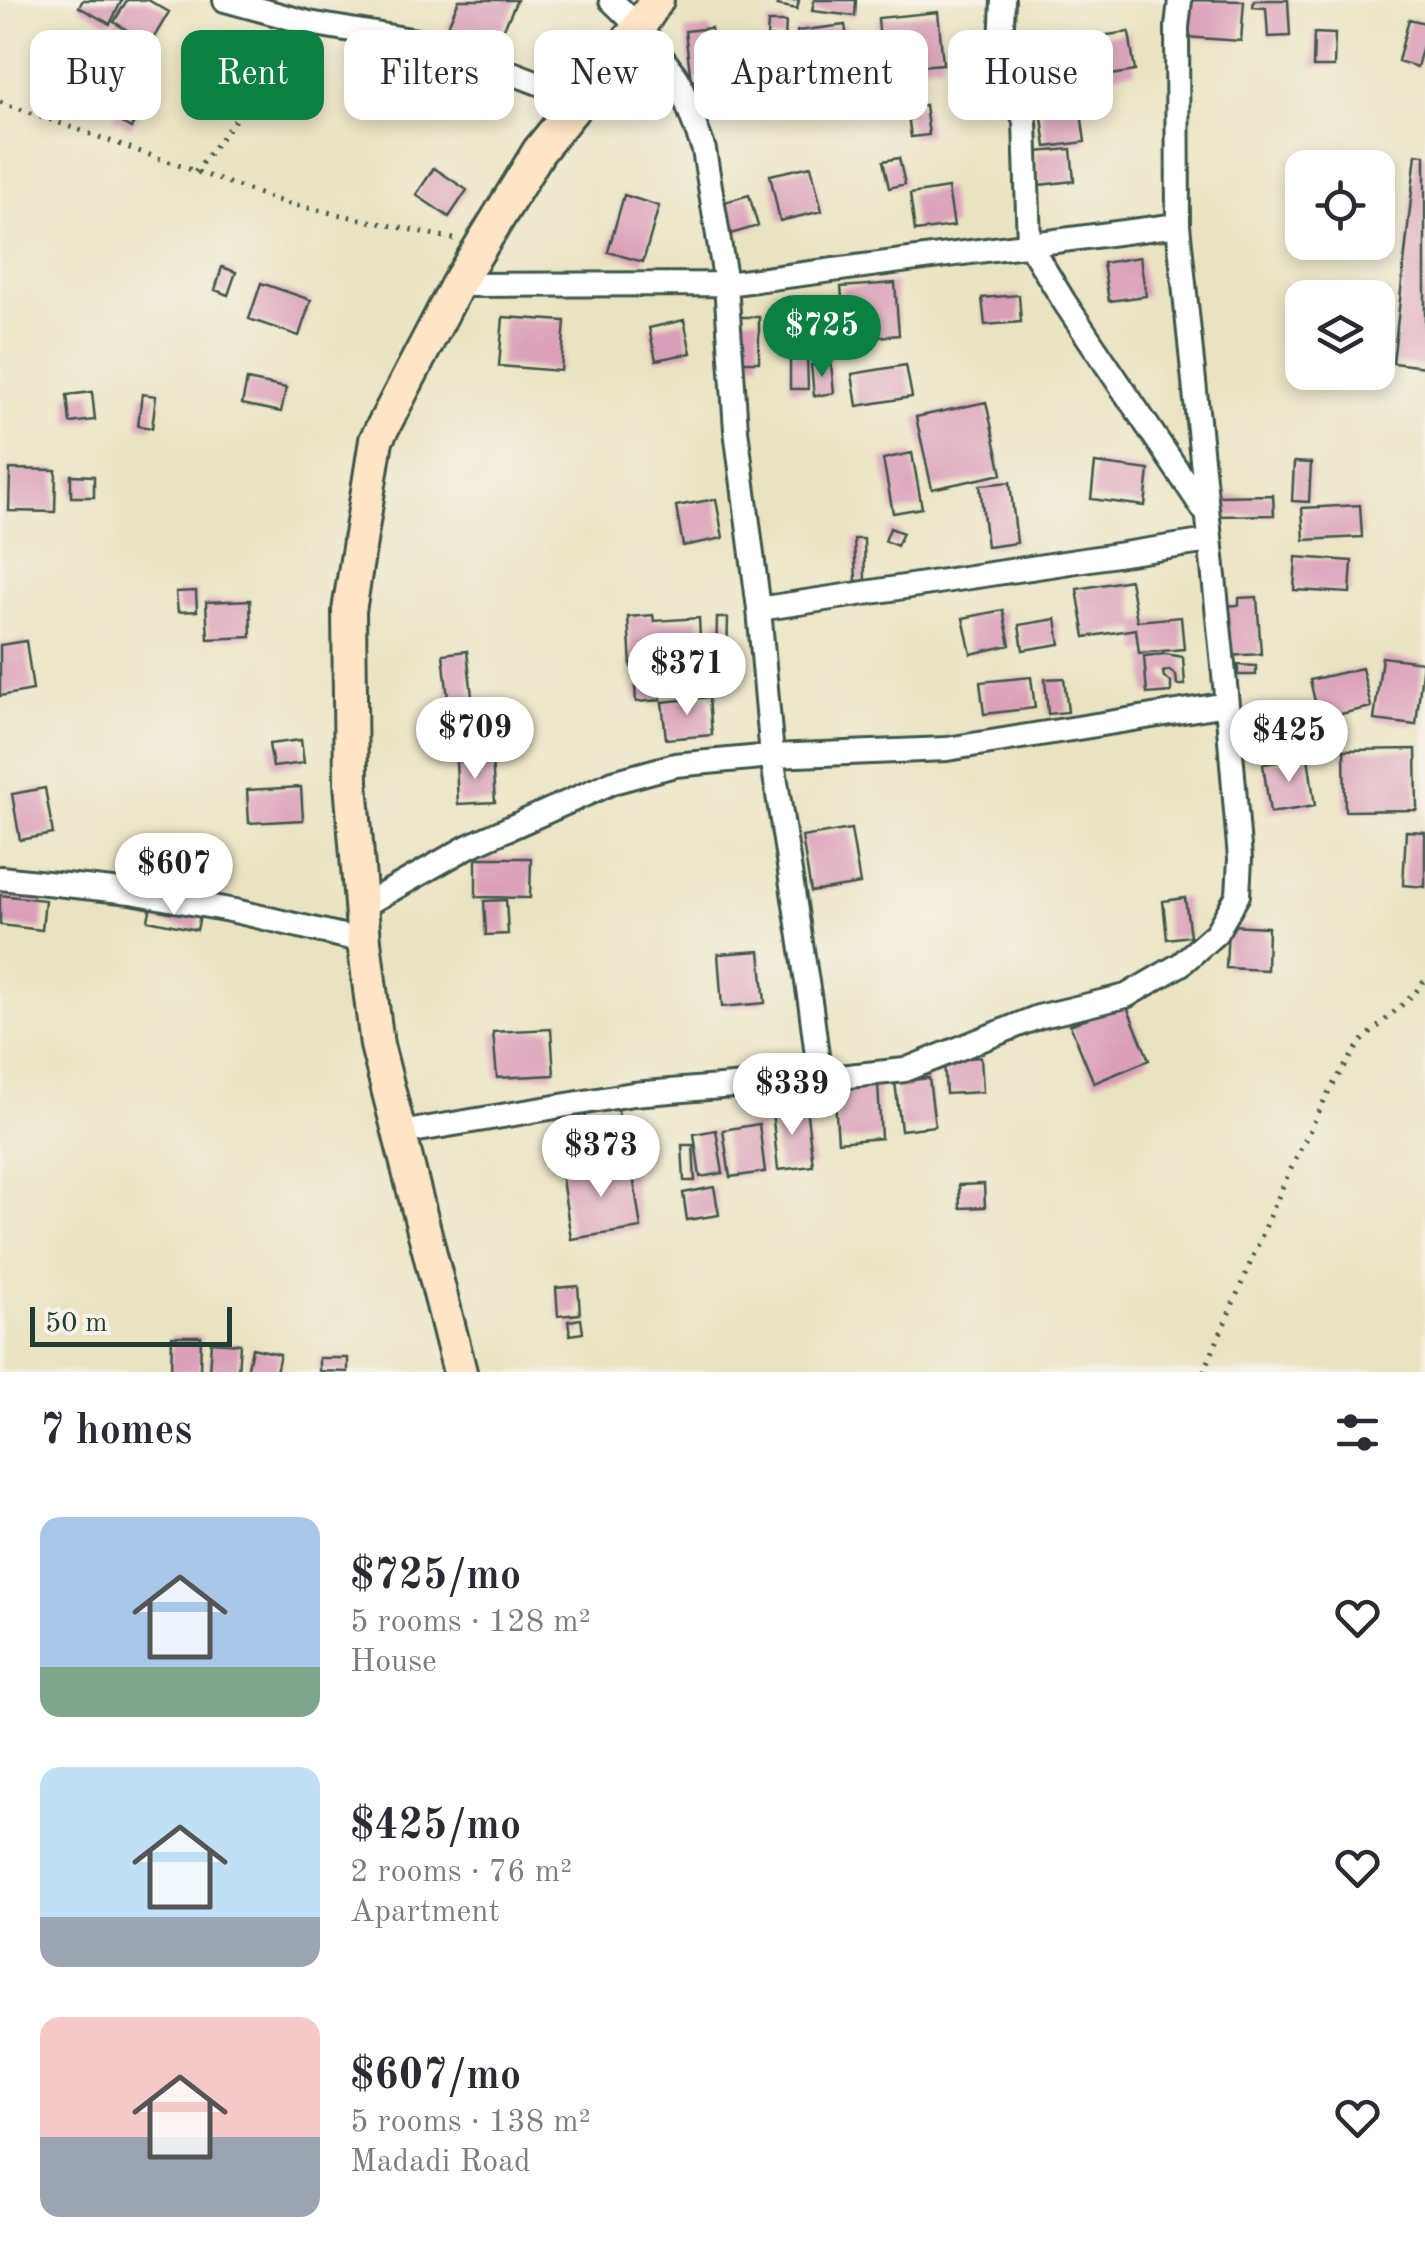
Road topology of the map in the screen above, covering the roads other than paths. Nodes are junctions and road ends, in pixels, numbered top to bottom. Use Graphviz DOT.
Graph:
graph roads {
  1 [pos="225,0"];
  2 [pos="611,0"];
  3 [pos="1003,0"];
  4 [pos="1180,0"];
  5 [pos="648,13"];
  6 [pos="534,80"];
  7 [pos="564,120"];
  8 [pos="1178,226"];
  9 [pos="1028,244"];
  10 [pos="457,284"];
  11 [pos="726,284"];
  12 [pos="1206,513"];
  13 [pos="1209,541"];
  14 [pos="759,609"];
  15 [pos="1227,704"];
  16 [pos="772,756"];
  17 [pos="0,878"];
  18 [pos="361,907"];
  19 [pos="364,941"];
  20 [pos="820,1079"];
  21 [pos="400,1134"];
  22 [pos="460,1372"];
  1 -- 6 [label="street"];
  2 -- 5 [label="street"];
  3 -- 9 [label="street"];
  4 -- 8 [label="street"];
  5 -- 11 [label="street"];
  7 -- 10 [label="main road"];
  8 -- 9 [label="street"];
  8 -- 12 [label="street"];
  9 -- 11 [label="street"];
  9 -- 12 [label="street"];
  10 -- 11 [label="street"];
  10 -- 18 [label="main road"];
  11 -- 14 [label="street"];
  12 -- 13 [label="street"];
  13 -- 14 [label="street"];
  13 -- 15 [label="street"];
  14 -- 16 [label="street"];
  15 -- 16 [label="street"];
  15 -- 20 [label="street"];
  16 -- 18 [label="street"];
  16 -- 20 [label="street"];
  17 -- 19 [label="street"];
  18 -- 19 [label="main road"];
  19 -- 21 [label="main road"];
  20 -- 21 [label="street"];
  21 -- 22 [label="main road"];
}
